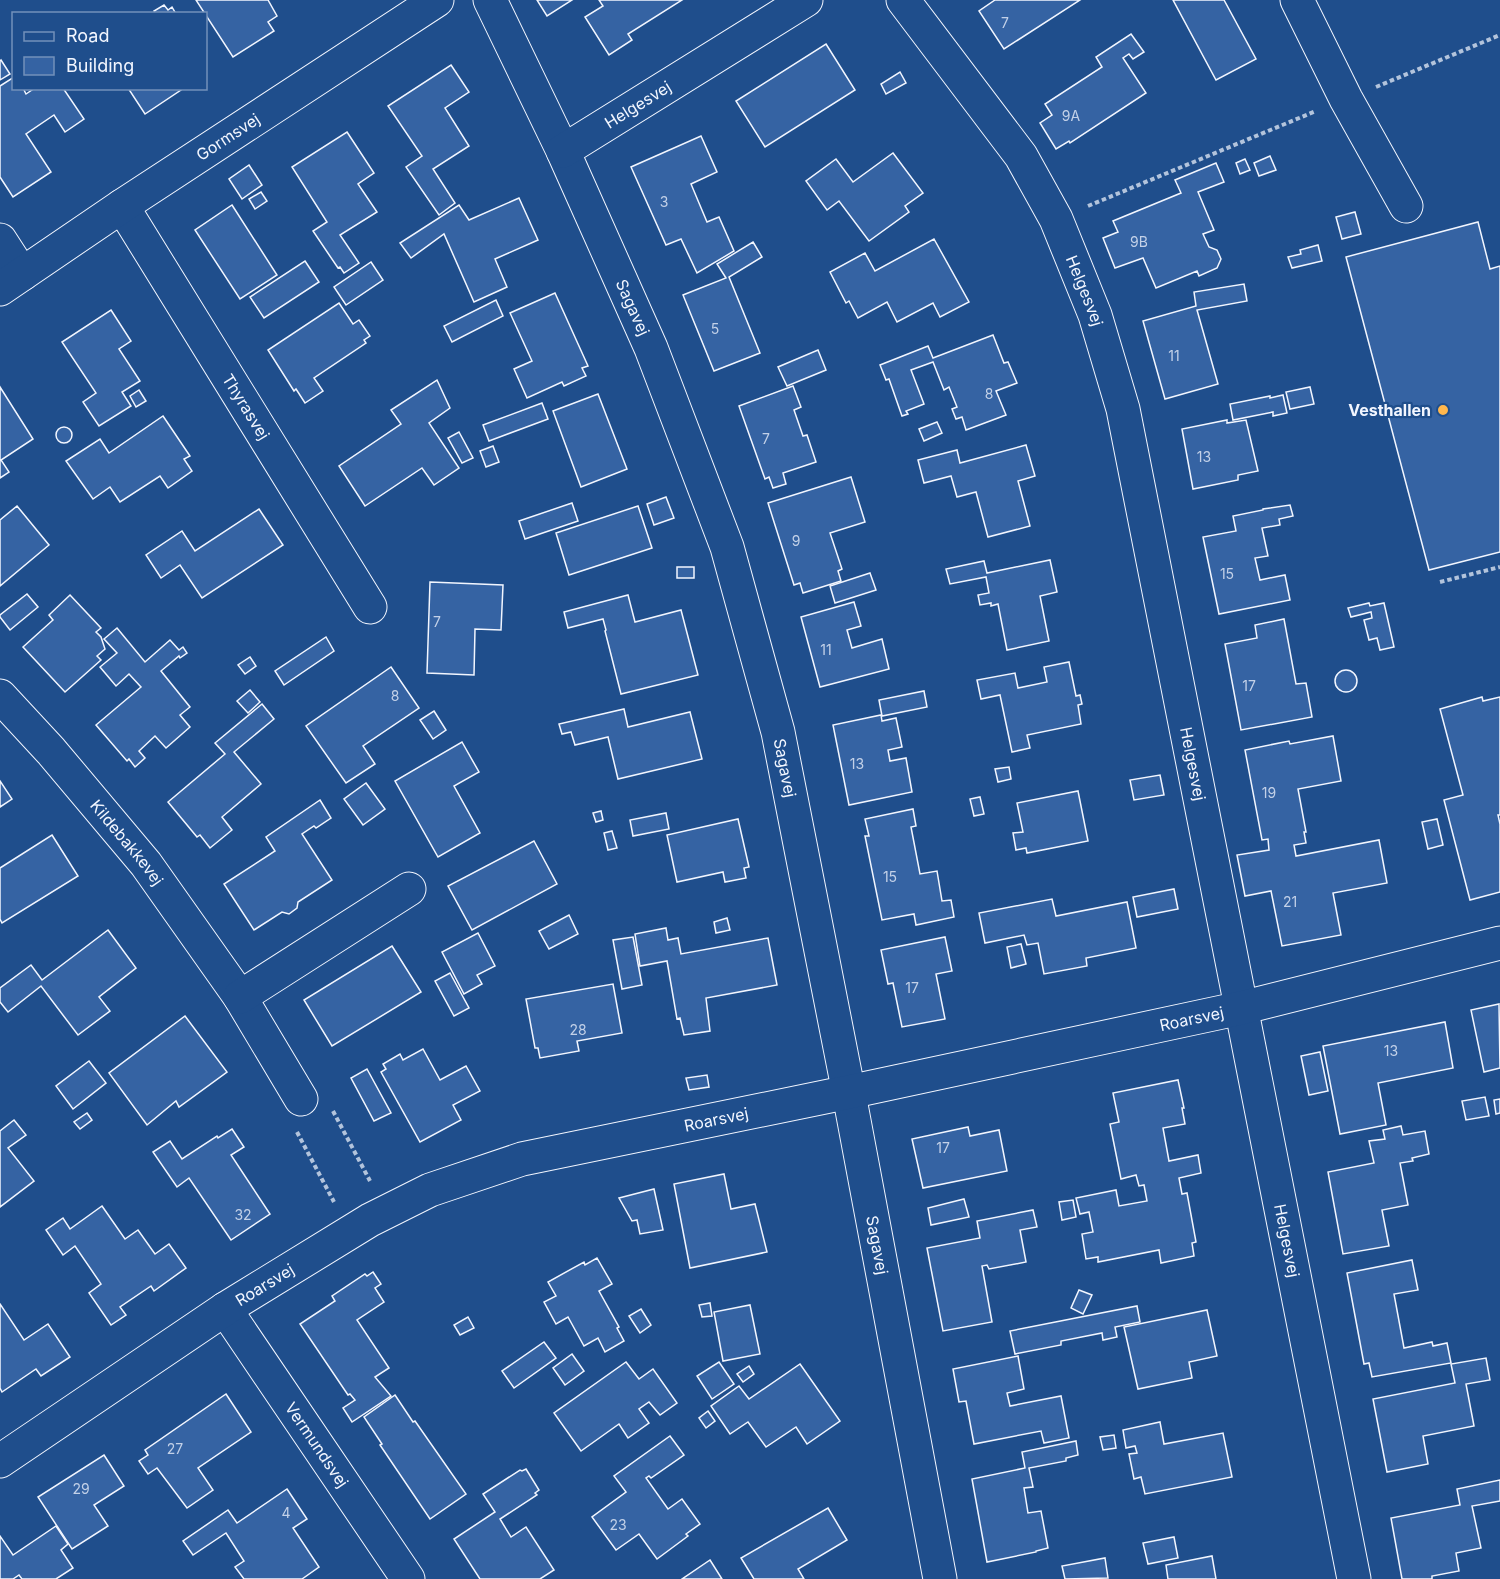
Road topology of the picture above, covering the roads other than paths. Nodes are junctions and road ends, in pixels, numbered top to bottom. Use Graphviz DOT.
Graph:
graph roads {
  1 [pos="437,0"];
  2 [pos="490,0"];
  3 [pos="806,0"];
  4 [pos="903,0"];
  5 [pos="1297,0"];
  6 [pos="563,151"];
  7 [pos="122,206"];
  8 [pos="1406,206"];
  9 [pos="0,240"];
  10 [pos="11,281"];
  11 [pos="370,607"];
  12 [pos="0,696"];
  13 [pos="409,889"];
  14 [pos="1500,943"];
  15 [pos="240,998"];
  16 [pos="1241,1008"];
  17 [pos="849,1092"];
  18 [pos="301,1099"];
  19 [pos="225,1309"];
  20 [pos="0,1461"];
  21 [pos="408,1579"];
  22 [pos="940,1579"];
  23 [pos="1354,1579"];
  1 -- 7 [label="street, Gormsvej"];
  2 -- 6 [label="street, Sagavej"];
  3 -- 6 [label="street, Helgesvej"];
  4 -- 16 [label="street, Helgesvej"];
  5 -- 8 [label="street"];
  6 -- 17 [label="street, Sagavej"];
  7 -- 10 [label="street, Gormsvej"];
  7 -- 11 [label="street, Thyrasvej"];
  9 -- 10 [label="street, Gormsvej"];
  12 -- 15 [label="street, Kildebakkevej"];
  13 -- 15 [label="street"];
  14 -- 16 [label="street, Roarsvej"];
  15 -- 18 [label="street, Kildebakkevej"];
  16 -- 17 [label="street, Roarsvej"];
  16 -- 23 [label="street, Helgesvej"];
  17 -- 19 [label="street, Roarsvej"];
  17 -- 22 [label="street, Sagavej"];
  19 -- 20 [label="street, Roarsvej"];
  19 -- 21 [label="street, Vermundsvej"];
}
